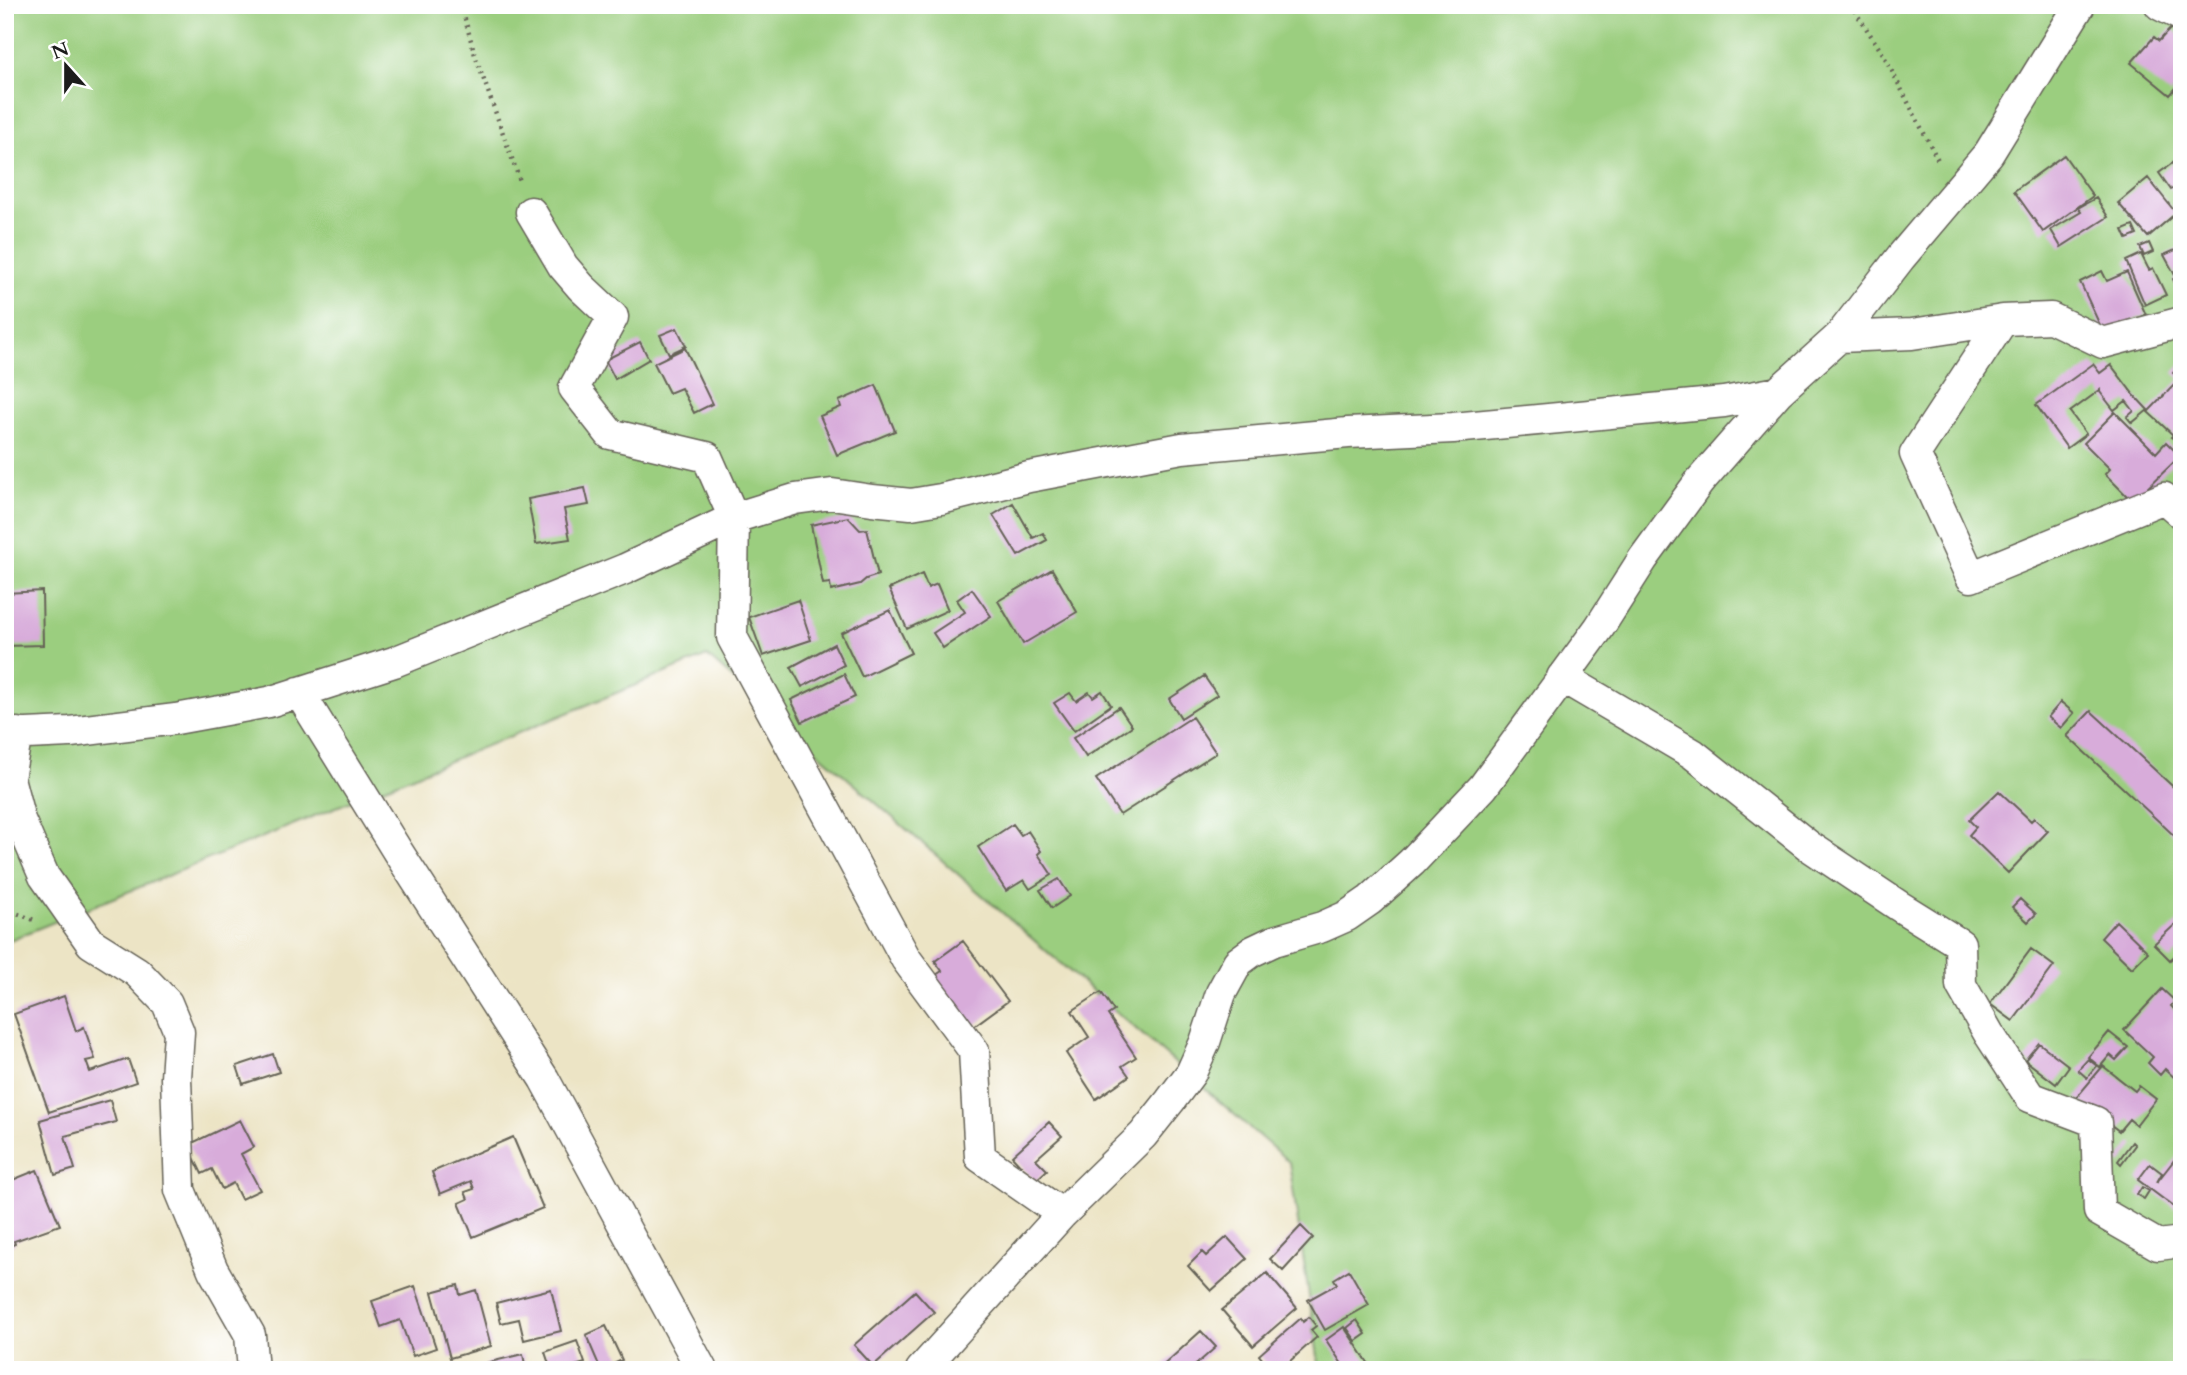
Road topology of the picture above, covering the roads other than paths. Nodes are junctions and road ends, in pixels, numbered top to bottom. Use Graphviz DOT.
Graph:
graph roads {
  1 [pos="2080,5"];
  2 [pos="2160,5"];
  3 [pos="2182,16"];
  4 [pos="531,212"];
  5 [pos="2003,320"];
  6 [pos="2182,322"];
  7 [pos="1839,337"];
  8 [pos="1778,392"];
  9 [pos="2182,514"];
  10 [pos="734,518"];
  11 [pos="1562,677"];
  12 [pos="299,692"];
  13 [pos="11,734"];
  14 [pos="1062,1214"];
  15 [pos="2182,1242"];
  16 [pos="253,1370"];
  17 [pos="702,1370"];
  18 [pos="921,1370"];
  1 -- 7 [label="street"];
  2 -- 3 [label="street"];
  4 -- 10 [label="street"];
  5 -- 6 [label="street"];
  5 -- 7 [label="street"];
  5 -- 9 [label="street"];
  7 -- 8 [label="street"];
  8 -- 10 [label="street"];
  8 -- 11 [label="street"];
  10 -- 12 [label="street"];
  10 -- 14 [label="street"];
  11 -- 14 [label="street"];
  11 -- 15 [label="street"];
  12 -- 13 [label="street"];
  12 -- 17 [label="street"];
  13 -- 16 [label="street"];
  14 -- 18 [label="street"];
}
